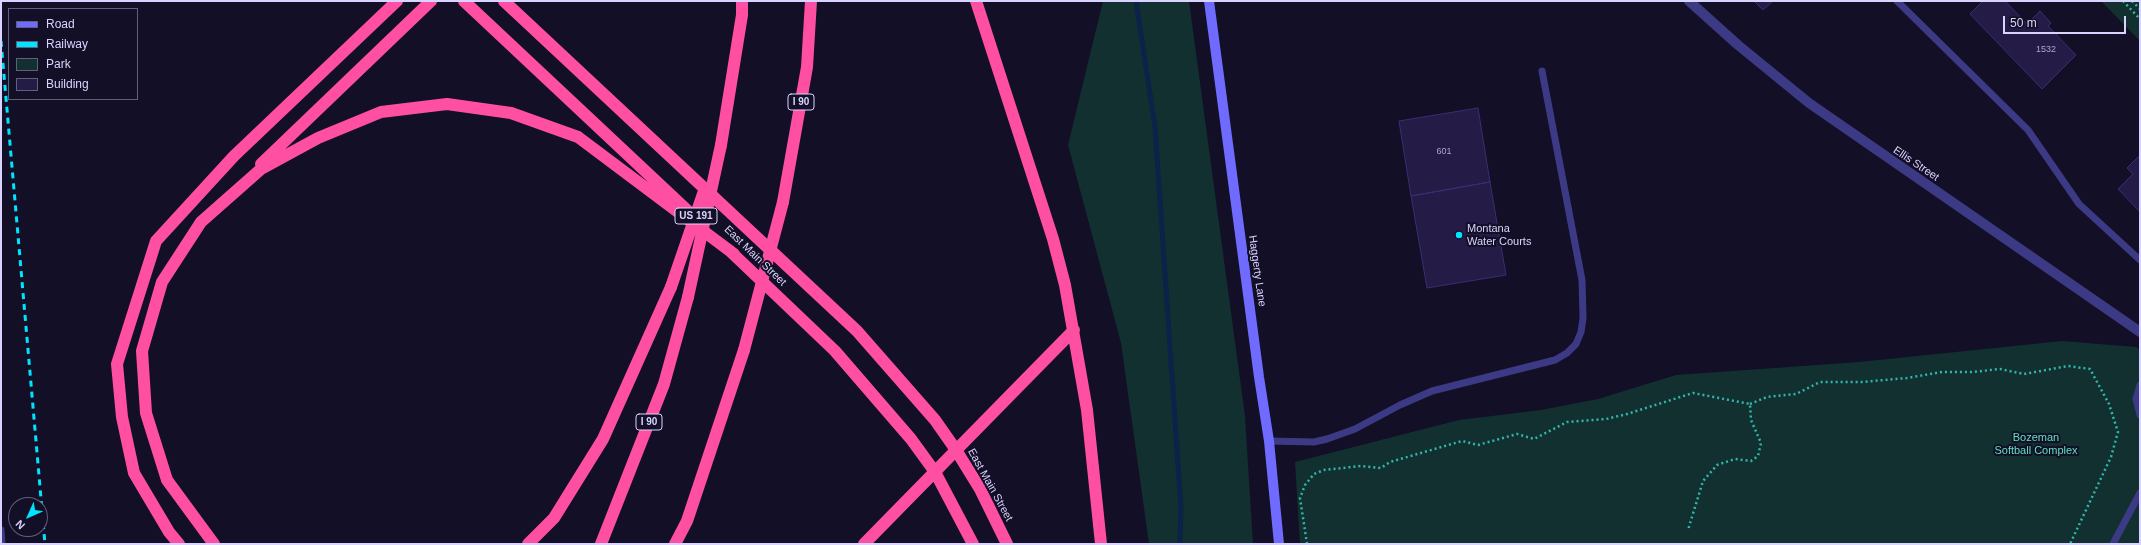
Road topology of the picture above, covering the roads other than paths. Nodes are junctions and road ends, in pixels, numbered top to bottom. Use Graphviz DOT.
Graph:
graph roads {
  1 [pos="397,1"];
  2 [pos="430,1"];
  3 [pos="464,1"];
  4 [pos="504,1"];
  5 [pos="742,1"];
  6 [pos="811,1"];
  7 [pos="976,1"];
  8 [pos="1209,1"];
  9 [pos="1689,1"];
  10 [pos="1897,1"];
  11 [pos="1542,71"];
  12 [pos="721,145"];
  13 [pos="201,222"];
  14 [pos="734,254"];
  15 [pos="2140,260"];
  16 [pos="1074,330"];
  17 [pos="2140,332"];
  18 [pos="2140,385"];
  19 [pos="2140,415"];
  20 [pos="1269,441"];
  21 [pos="956,450"];
  22 [pos="935,472"];
  23 [pos="2140,494"];
  24 [pos="1,530"];
  25 [pos="2,544"];
  26 [pos="179,544"];
  27 [pos="214,544"];
  28 [pos="528,544"];
  29 [pos="601,544"];
  30 [pos="675,544"];
  31 [pos="864,544"];
  32 [pos="974,544"];
  33 [pos="1007,544"];
  34 [pos="1101,544"];
  35 [pos="1279,544"];
  36 [pos="2113,544"];
  1 -- 26 [label="highway"];
  2 -- 13 [label="highway"];
  3 -- 14 [label="highway, East Main Street"];
  4 -- 21 [label="highway, East Main Street"];
  5 -- 12 [label="highway, I 90"];
  6 -- 30 [label="highway, I 90, bridge"];
  7 -- 16 [label="highway"];
  8 -- 20 [label="street, Haggerty Lane"];
  9 -- 17 [label="street, Ellis Street"];
  10 -- 15 [label="lane"];
  11 -- 20 [label="lane"];
  12 -- 28 [label="highway, US 191, bridge"];
  12 -- 29 [label="highway, I 90, bridge"];
  13 -- 14 [label="highway"];
  13 -- 27 [label="highway"];
  14 -- 22 [label="highway, East Main Street"];
  16 -- 21 [label="highway"];
  16 -- 34 [label="highway"];
  18 -- 19 [label="lane"];
  20 -- 35 [label="street, Haggerty Lane"];
  21 -- 22 [label="highway"];
  21 -- 33 [label="highway, East Main Street"];
  22 -- 31 [label="highway"];
  22 -- 32 [label="highway, East Main Street"];
  23 -- 36 [label="lane"];
  24 -- 25 [label="lane"];
}
